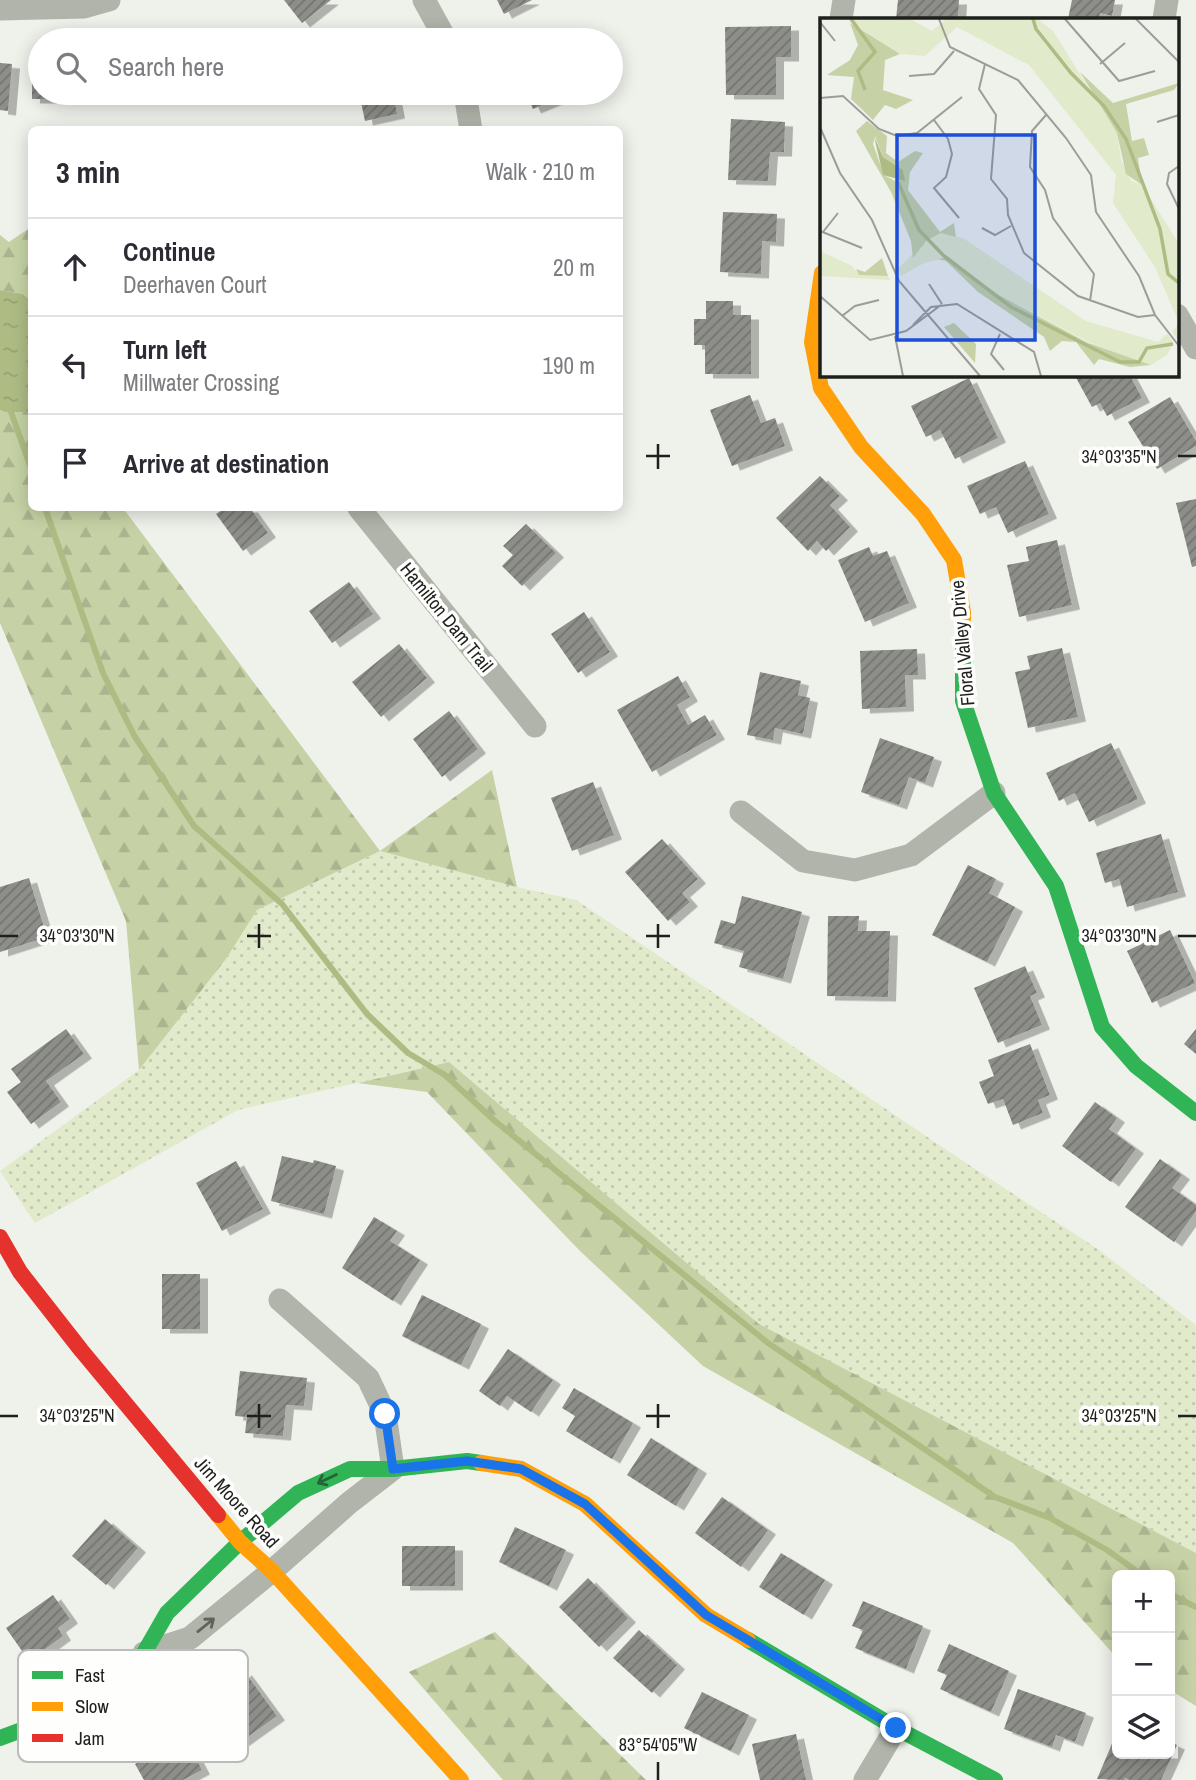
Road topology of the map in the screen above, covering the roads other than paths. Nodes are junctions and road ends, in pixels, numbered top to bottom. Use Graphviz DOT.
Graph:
graph roads {
  1 [pos="109,0"];
  2 [pos="424,0"];
  3 [pos="844,0"];
  4 [pos="1167,0"];
  5 [pos="0,9"];
  6 [pos="841,18"];
  7 [pos="1164,18"];
  8 [pos="439,28"];
  9 [pos="467,105"];
  10 [pos="470,126"];
  11 [pos="820,281"];
  12 [pos="1178,317"];
  13 [pos="1196,348"];
  14 [pos="361,511"];
  15 [pos="535,726"];
  16 [pos="994,793"];
  17 [pos="741,812"];
  18 [pos="1196,1113"];
  19 [pos="0,1237"];
  20 [pos="280,1300"];
  21 [pos="393,1469"];
  22 [pos="240,1542"];
  23 [pos="272,1572"];
  24 [pos="146,1650"];
  25 [pos="154,1650"];
  26 [pos="896,1728"];
  27 [pos="18,1731"];
  28 [pos="0,1738"];
  29 [pos="461,1780"];
  30 [pos="865,1780"];
  31 [pos="995,1780"];
  1 -- 5 [label="street"];
  2 -- 8 [label="street"];
  3 -- 6 [label="street"];
  4 -- 7 [label="street"];
  9 -- 10 [label="street"];
  11 -- 16 [label="street, Floral Valley Drive"];
  12 -- 13 [label="street"];
  14 -- 15 [label="street, Hamilton Dam Trail"];
  16 -- 17 [label="street"];
  16 -- 18 [label="street, Floral Valley Drive"];
  19 -- 22 [label="street, Jim Moore Road"];
  20 -- 21 [label="street"];
  21 -- 22 [label="street, one-way"];
  21 -- 23 [label="street"];
  21 -- 26 [label="street"];
  22 -- 23 [label="street, Jim Moore Road"];
  22 -- 24 [label="street"];
  25 -- 23 [label="street, one-way"];
  23 -- 29 [label="street, Jim Moore Road"];
  26 -- 30 [label="street"];
  26 -- 31 [label="street"];
  27 -- 28 [label="street"];
}
